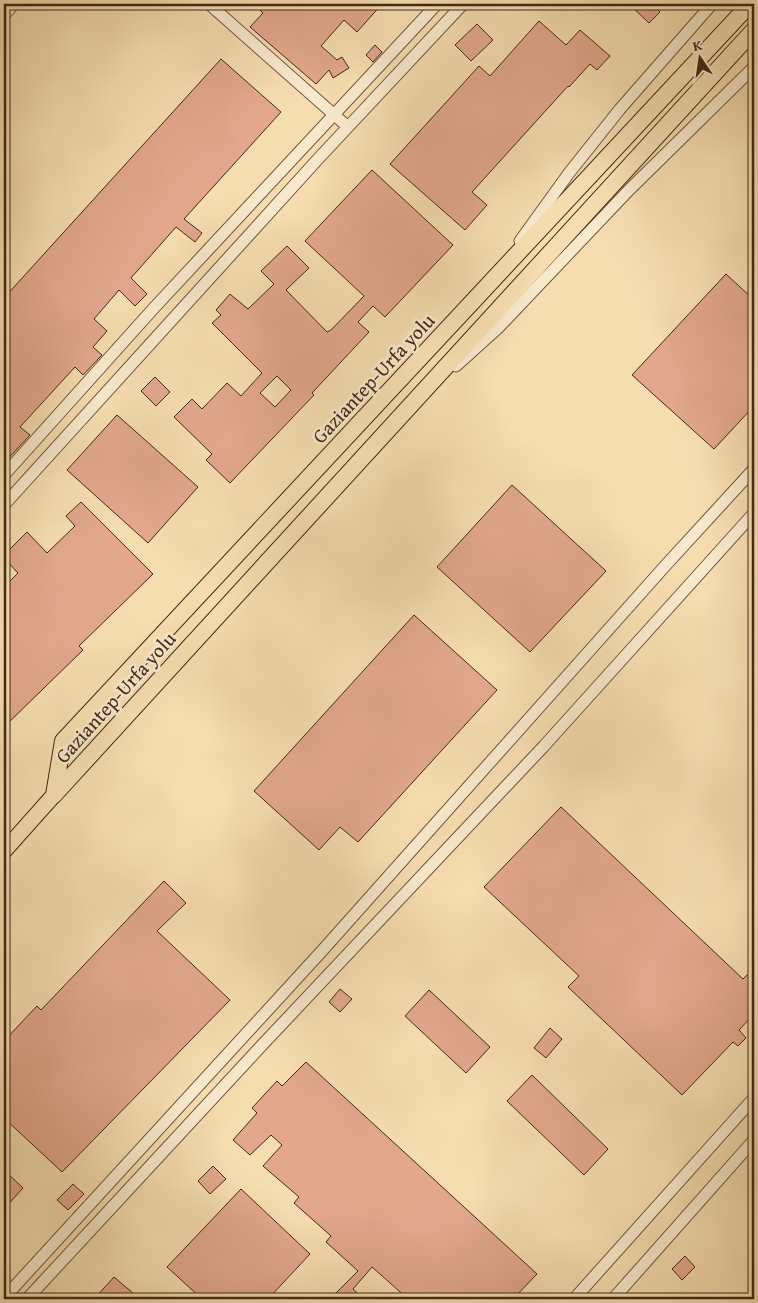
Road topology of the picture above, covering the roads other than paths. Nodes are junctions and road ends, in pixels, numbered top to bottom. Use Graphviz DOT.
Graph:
graph roads {
  1 [pos="14,4"];
  2 [pos="209,4"];
  3 [pos="437,4"];
  4 [pos="463,4"];
  5 [pos="712,4"];
  6 [pos="750,4"];
  7 [pos="4,15"];
  8 [pos="754,30"];
  9 [pos="754,67"];
  10 [pos="335,114"];
  11 [pos="348,127"];
  12 [pos="490,283"];
  13 [pos="406,410"];
  14 [pos="754,469"];
  15 [pos="4,474"];
  16 [pos="4,506"];
  17 [pos="754,513"];
  18 [pos="54,795"];
  19 [pos="4,851"];
  20 [pos="754,1098"];
  21 [pos="754,1140"];
  22 [pos="4,1298"];
  23 [pos="26,1299"];
  24 [pos="574,1299"];
  25 [pos="613,1299"];
  1 -- 7 [label="street"];
  2 -- 10 [label="street"];
  3 -- 10 [label="street"];
  4 -- 11 [label="street"];
  5 -- 12 [label="street"];
  6 -- 12 [label="highway, Gaziantep-Urfa yolu"];
  8 -- 13 [label="highway, Gaziantep-Urfa yolu"];
  9 -- 13 [label="street"];
  10 -- 11 [label="street"];
  10 -- 15 [label="street"];
  11 -- 16 [label="street"];
  12 -- 18 [label="highway, Gaziantep-Urfa yolu"];
  13 -- 18 [label="highway, Gaziantep-Urfa yolu"];
  14 -- 22 [label="street"];
  17 -- 23 [label="street"];
  18 -- 19 [label="main road, Gaziantep-Urfa yolu"];
  20 -- 24 [label="street"];
  21 -- 25 [label="street"];
}
